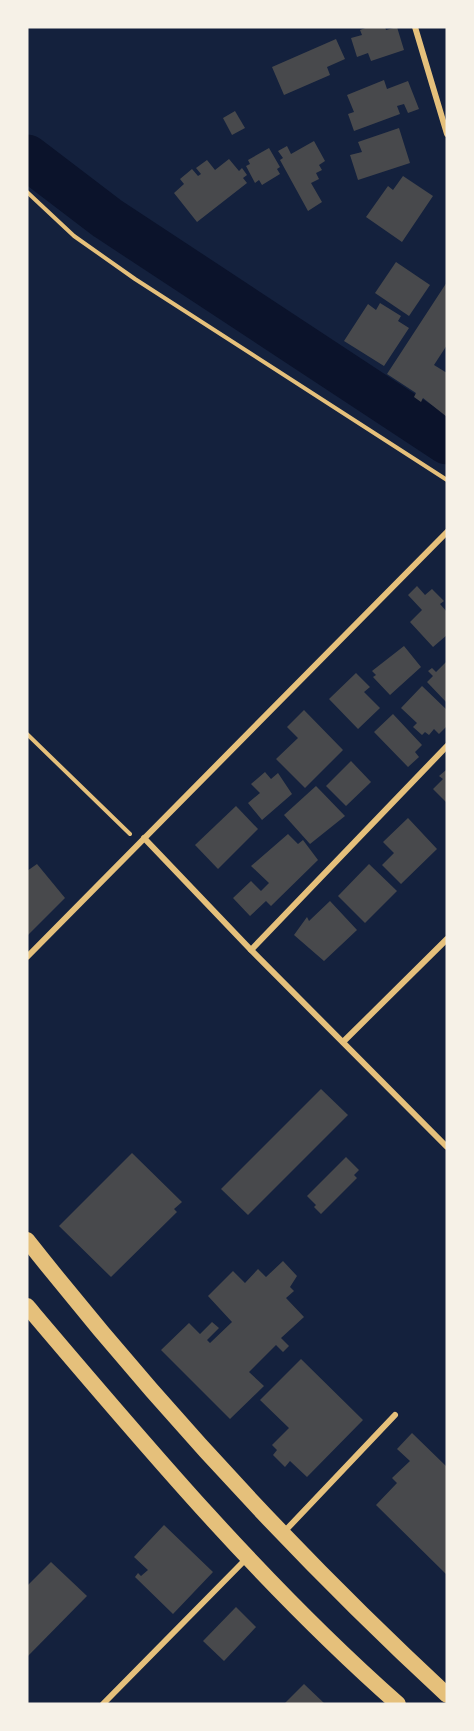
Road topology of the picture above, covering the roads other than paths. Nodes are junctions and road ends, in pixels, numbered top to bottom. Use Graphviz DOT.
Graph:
graph roads {
  1 [pos="415,27"];
  2 [pos="447,134"];
  3 [pos="447,532"];
  4 [pos="447,746"];
  5 [pos="142,840"];
  6 [pos="447,939"];
  7 [pos="251,950"];
  8 [pos="27,957"];
  9 [pos="343,1042"];
  10 [pos="446,1143"];
  11 [pos="27,1240"];
  12 [pos="27,1306"];
  13 [pos="395,1415"];
  14 [pos="283,1533"];
  15 [pos="248,1557"];
  16 [pos="447,1695"];
  17 [pos="103,1704"];
  18 [pos="398,1704"];
  1 -- 2 [label="street"];
  3 -- 5 [label="street"];
  4 -- 7 [label="street"];
  5 -- 7 [label="street"];
  5 -- 8 [label="street"];
  6 -- 9 [label="street"];
  7 -- 9 [label="street"];
  9 -- 10 [label="street"];
  11 -- 14 [label="highway"];
  12 -- 15 [label="highway"];
  13 -- 14 [label="street"];
  14 -- 16 [label="highway"];
  15 -- 17 [label="street"];
  15 -- 18 [label="highway"];
}
